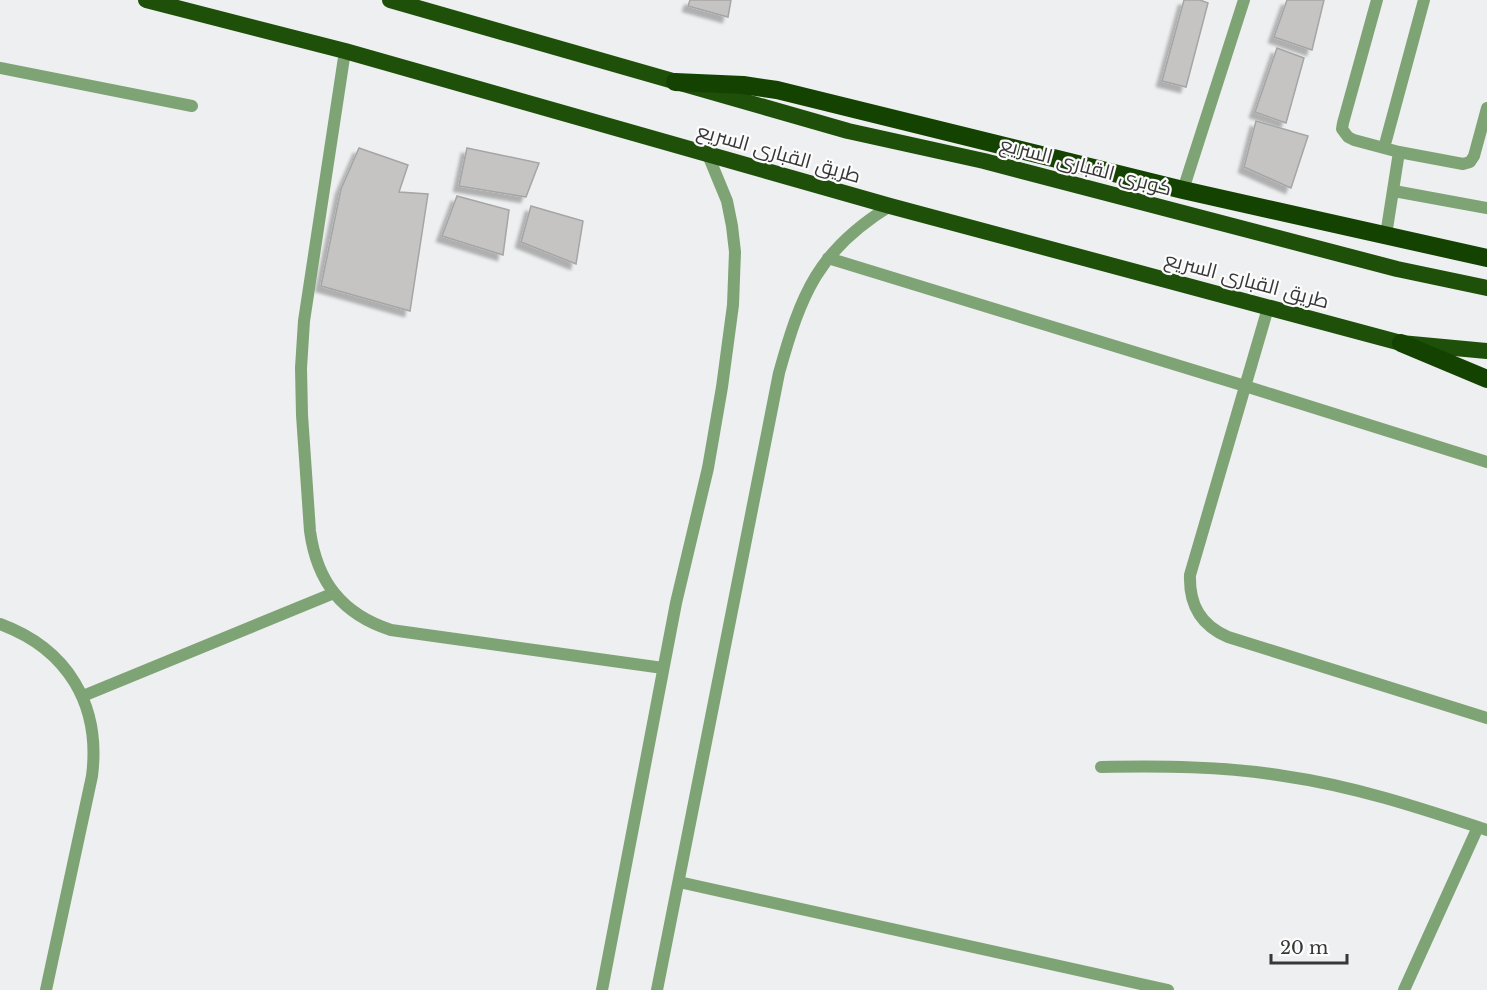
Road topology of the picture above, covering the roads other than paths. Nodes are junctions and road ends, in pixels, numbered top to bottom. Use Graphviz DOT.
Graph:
graph roads {
  1 [pos="146,0"];
  2 [pos="390,0"];
  3 [pos="1244,0"];
  4 [pos="1377,0"];
  5 [pos="1424,0"];
  6 [pos="345,51"];
  7 [pos="0,68"];
  8 [pos="675,82"];
  9 [pos="192,106"];
  10 [pos="1487,108"];
  11 [pos="1384,148"];
  12 [pos="1399,152"];
  13 [pos="708,155"];
  14 [pos="1183,190"];
  15 [pos="1394,191"];
  16 [pos="890,206"];
  17 [pos="1487,208"];
  18 [pos="1386,235"];
  19 [pos="828,258"];
  20 [pos="1487,258"];
  21 [pos="1487,288"];
  22 [pos="1268,308"];
  23 [pos="1401,343"];
  24 [pos="1487,351"];
  25 [pos="1487,379"];
  26 [pos="1245,386"];
  27 [pos="1487,462"];
  28 [pos="334,593"];
  29 [pos="0,624"];
  30 [pos="663,668"];
  31 [pos="83,696"];
  32 [pos="1487,718"];
  33 [pos="1101,767"];
  34 [pos="1483,828"];
  35 [pos="679,882"];
  36 [pos="46,990"];
  37 [pos="602,990"];
  38 [pos="657,990"];
  39 [pos="1168,990"];
  40 [pos="1404,990"];
  1 -- 6 [label="highway, طريق القبارى السريع"];
  2 -- 8 [label="highway"];
  3 -- 14 [label="street"];
  4 -- 11 [label="street"];
  5 -- 11 [label="street"];
  6 -- 13 [label="highway, طريق القبارى السريع"];
  6 -- 28 [label="street"];
  7 -- 9 [label="street"];
  8 -- 14 [label="highway"];
  8 -- 21 [label="highway, كوبرى القبارى السريع"];
  10 -- 12 [label="street"];
  11 -- 12 [label="street"];
  12 -- 15 [label="street"];
  13 -- 16 [label="highway, طريق القبارى السريع"];
  13 -- 30 [label="street"];
  14 -- 18 [label="highway"];
  15 -- 17 [label="street"];
  15 -- 18 [label="street"];
  16 -- 19 [label="street"];
  16 -- 22 [label="highway, طريق القبارى السريع"];
  18 -- 20 [label="highway"];
  19 -- 26 [label="street"];
  19 -- 35 [label="street"];
  22 -- 23 [label="highway, طريق القبارى السريع"];
  22 -- 26 [label="street"];
  23 -- 24 [label="highway"];
  23 -- 25 [label="highway"];
  26 -- 27 [label="street"];
  26 -- 32 [label="street"];
  28 -- 30 [label="street"];
  28 -- 31 [label="street"];
  29 -- 31 [label="street"];
  30 -- 37 [label="street"];
  31 -- 36 [label="street"];
  33 -- 34 [label="street"];
  34 -- 40 [label="street"];
  35 -- 38 [label="street"];
  35 -- 39 [label="street"];
}
